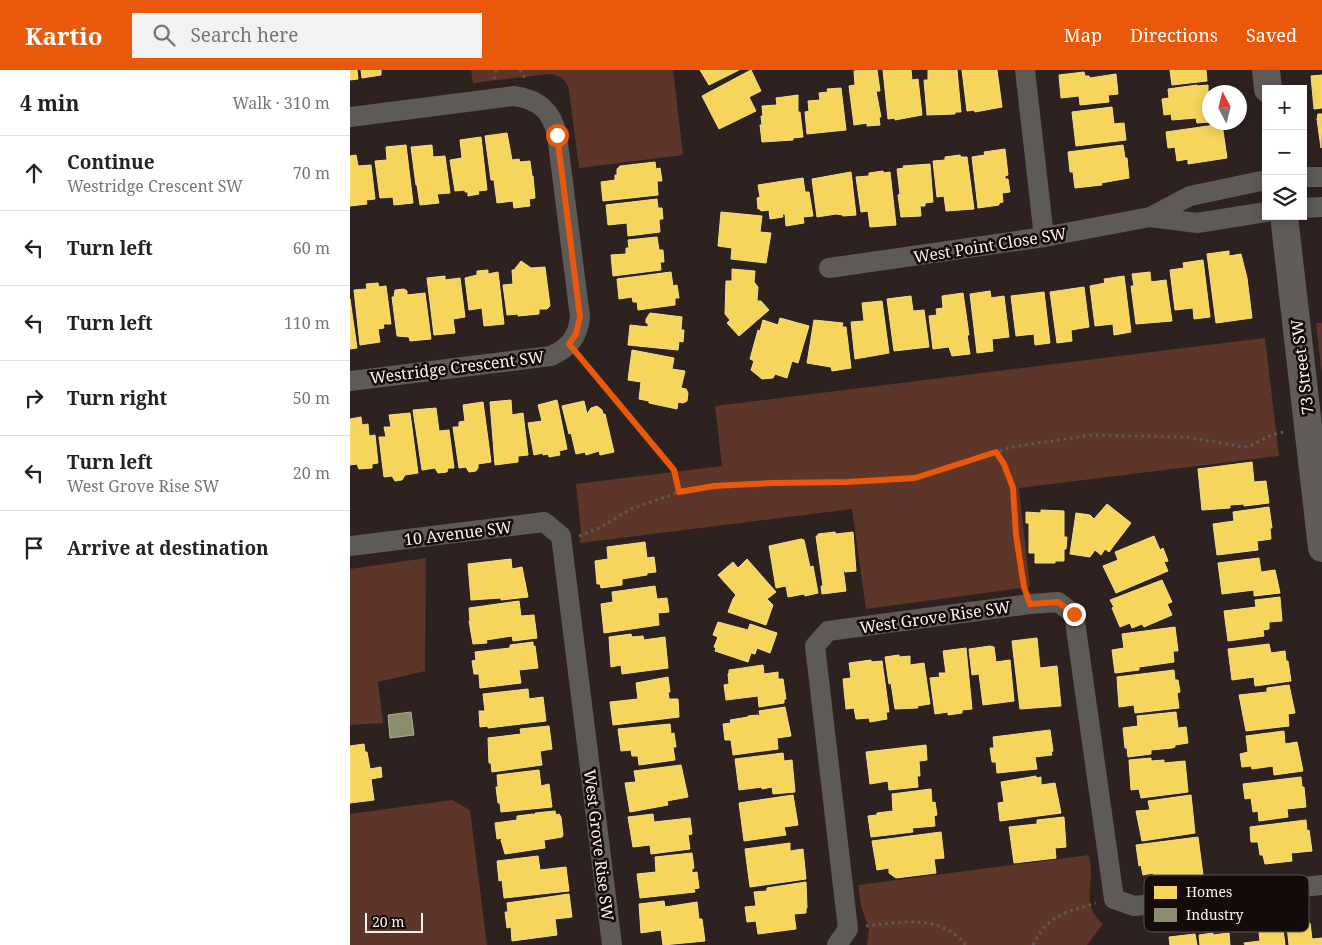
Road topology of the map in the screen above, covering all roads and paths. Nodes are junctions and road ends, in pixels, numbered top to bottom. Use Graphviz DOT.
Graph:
graph roads {
  1 [pos="1025,70"];
  2 [pos="1266,70"];
  3 [pos="1268,85"];
  4 [pos="350,117"];
  5 [pos="1307,177"];
  6 [pos="1322,177"];
  7 [pos="1262,181"];
  8 [pos="1322,207"];
  9 [pos="1307,208"];
  10 [pos="1262,213"];
  11 [pos="1150,217"];
  12 [pos="1284,220"];
  13 [pos="1044,238"];
  14 [pos="829,268"];
  15 [pos="569,344"];
  16 [pos="350,381"];
  17 [pos="1309,429"];
  18 [pos="996,452"];
  19 [pos="679,492"];
  20 [pos="561,536"];
  21 [pos="350,546"];
  22 [pos="1322,548"];
  23 [pos="1030,604"];
  24 [pos="1322,885"];
  25 [pos="1309,886"];
  26 [pos="1114,898"];
  27 [pos="1144,905"];
  28 [pos="848,929"];
  29 [pos="612,945"];
  30 [pos="836,945"];
  31 [pos="966,945"];
  32 [pos="1033,945"];
  1 -- 13 [label="street"];
  2 -- 3 [label="street"];
  4 -- 15 [label="street"];
  5 -- 6 [label="street"];
  7 -- 11 [label="street, West Point Close SW"];
  8 -- 9 [label="street"];
  10 -- 11 [label="street, West Point Close SW"];
  11 -- 13 [label="street, West Point Close SW"];
  12 -- 17 [label="street, 73 Street SW"];
  13 -- 14 [label="street, West Point Close SW"];
  15 -- 16 [label="street, Westridge Crescent SW"];
  15 -- 19 [label="path"];
  17 -- 18 [label="path"];
  17 -- 22 [label="street, 73 Street SW"];
  18 -- 19 [label="path"];
  18 -- 23 [label="path"];
  19 -- 20 [label="path"];
  20 -- 21 [label="street, 10 Avenue SW"];
  20 -- 29 [label="street, West Grove Rise SW"];
  23 -- 26 [label="street, West Grove Rise SW"];
  23 -- 28 [label="street, West Grove Rise SW"];
  24 -- 25 [label="street"];
  26 -- 27 [label="street"];
  26 -- 32 [label="path"];
  28 -- 30 [label="street"];
  28 -- 31 [label="path"];
}
